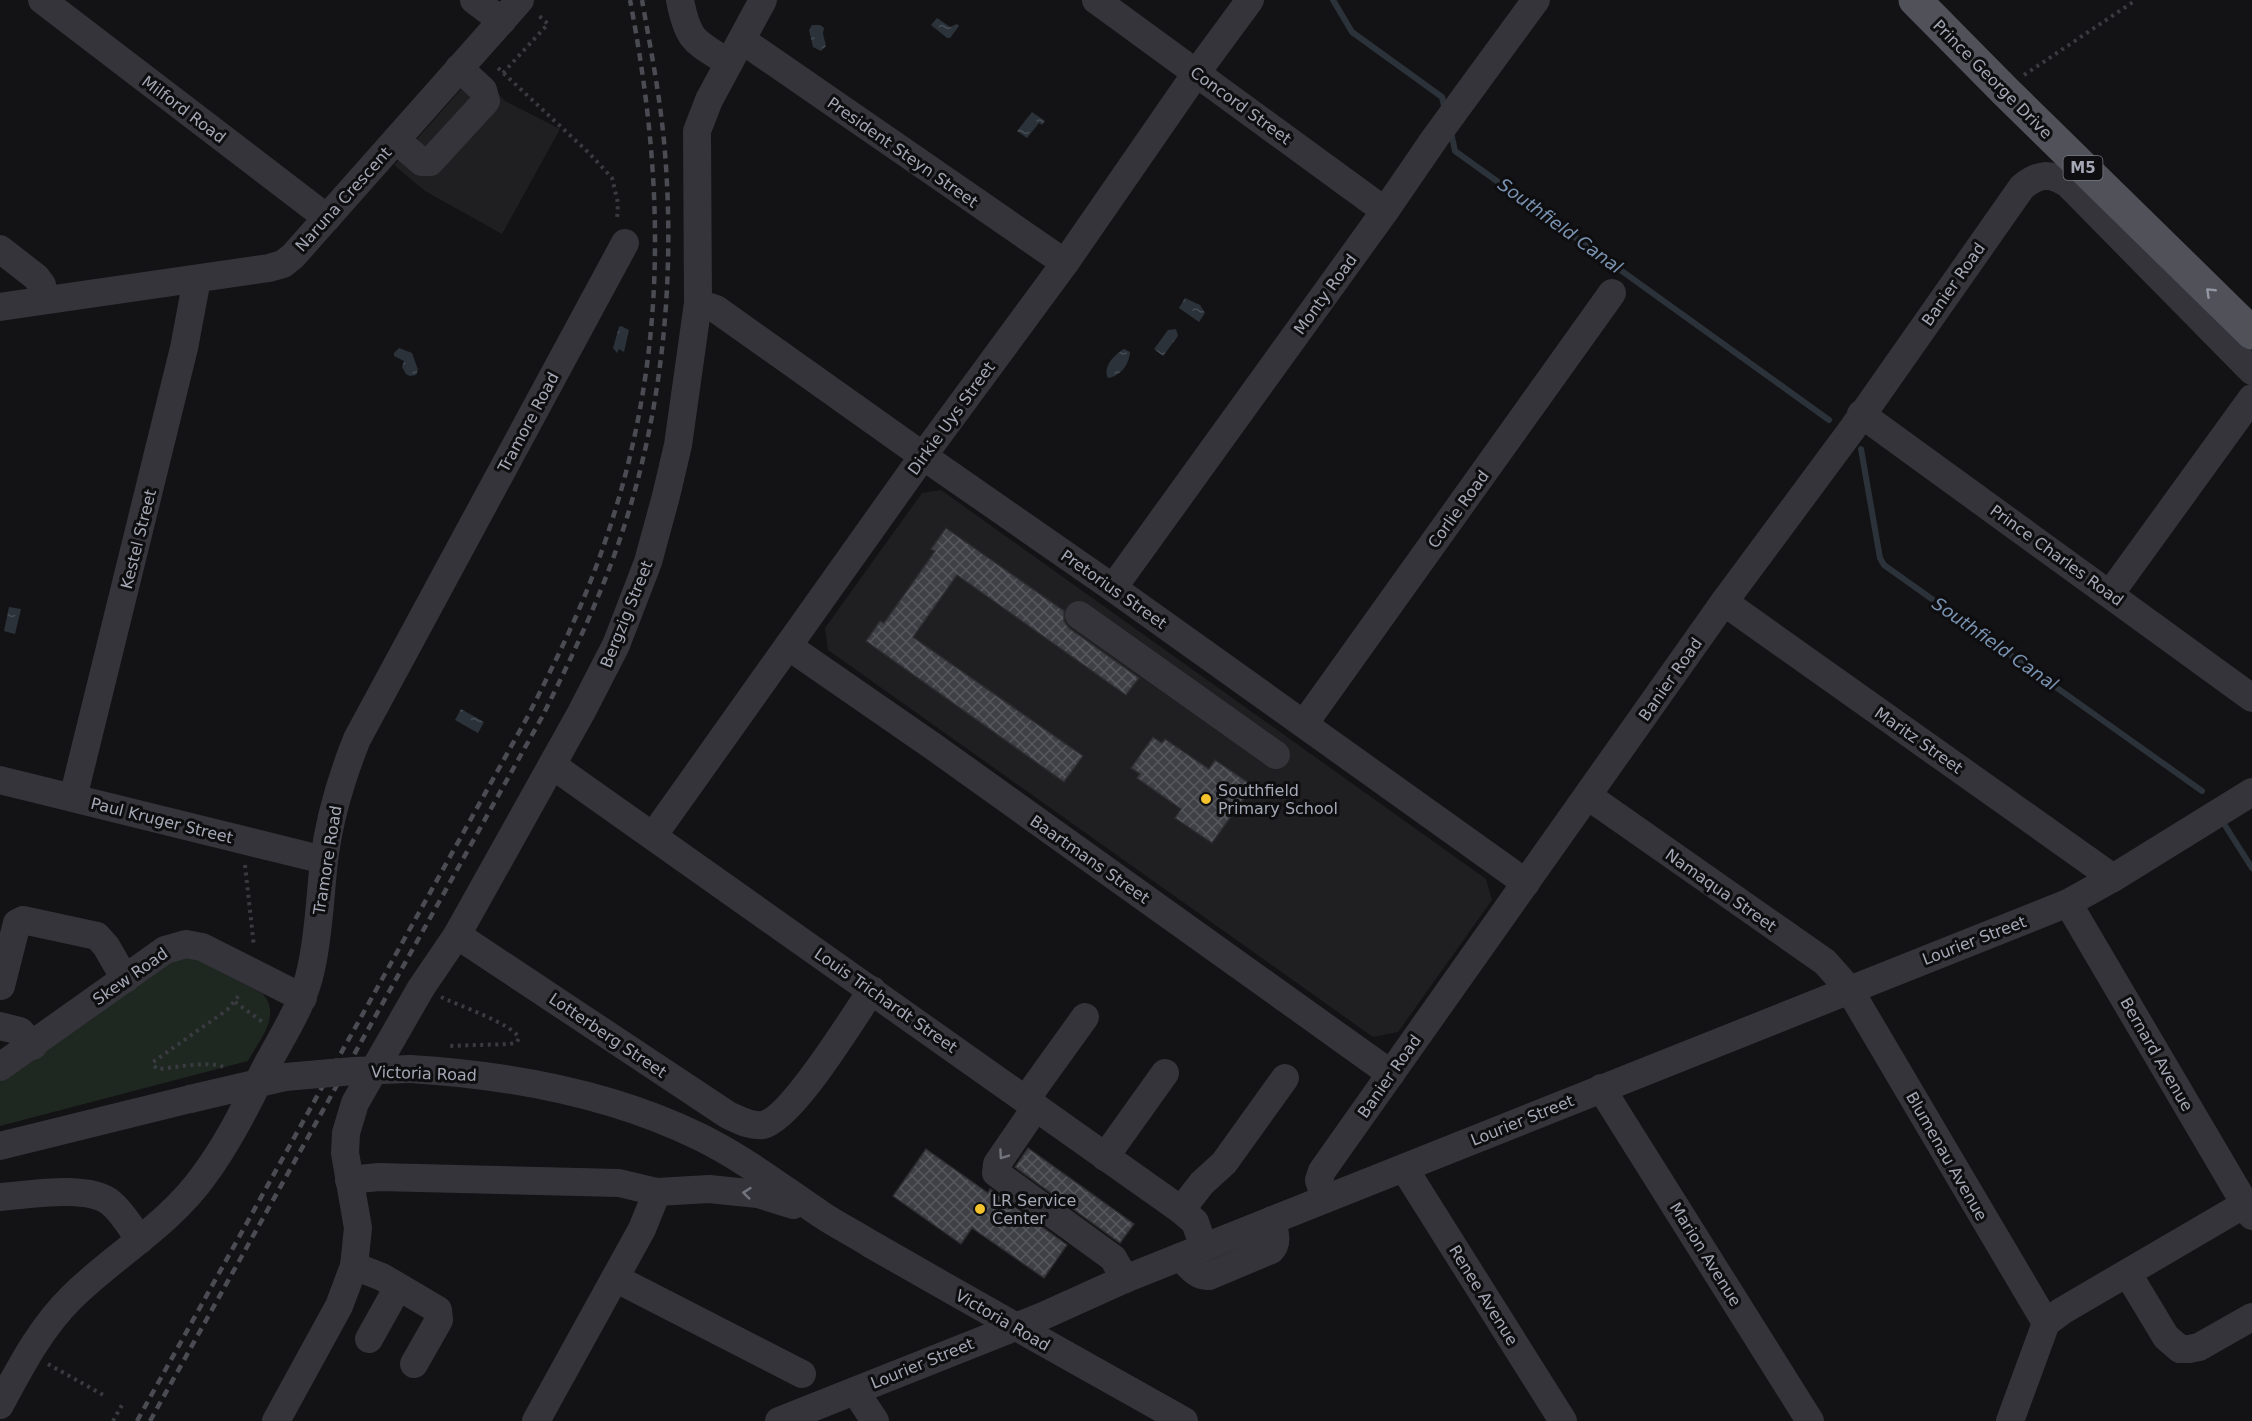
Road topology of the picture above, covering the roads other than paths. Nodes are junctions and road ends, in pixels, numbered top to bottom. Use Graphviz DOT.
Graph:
graph roads {
  1 [pos="42,0"];
  2 [pos="474,0"];
  3 [pos="680,0"];
  4 [pos="763,0"];
  5 [pos="1096,0"];
  6 [pos="1250,0"];
  7 [pos="1536,0"];
  8 [pos="1915,0"];
  9 [pos="519,11"];
  10 [pos="735,52"];
  11 [pos="459,69"];
  12 [pos="1197,72"];
  13 [pos="396,140"];
  14 [pos="1385,211"];
  15 [pos="327,218"];
  16 [pos="620,237"];
  17 [pos="0,249"];
  18 [pos="1065,263"];
  19 [pos="197,279"];
  20 [pos="1612,293"];
  21 [pos="45,300"];
  22 [pos="698,303"];
  23 [pos="0,307"];
  24 [pos="2252,333"];
  25 [pos="2252,371"];
  26 [pos="2252,398"];
  27 [pos="1852,427"];
  28 [pos="923,456"];
  29 [pos="1113,588"];
  30 [pos="2110,594"];
  31 [pos="1724,602"];
  32 [pos="1078,615"];
  33 [pos="788,646"];
  34 [pos="2252,698"];
  35 [pos="1273,702"];
  36 [pos="1304,724"];
  37 [pos="1250,736"];
  38 [pos="1276,755"];
  39 [pos="552,765"];
  40 [pos="0,780"];
  41 [pos="2252,792"];
  42 [pos="1588,796"];
  43 [pos="73,798"];
  44 [pos="653,836"];
  45 [pos="324,860"];
  46 [pos="2113,878"];
  47 [pos="1526,884"];
  48 [pos="2068,903"];
  49 [pos="457,935"];
  50 [pos="125,979"];
  51 [pos="1,986"];
  52 [pos="1848,989"];
  53 [pos="872,990"];
  54 [pos="303,998"];
  55 [pos="1085,1017"];
  56 [pos="0,1026"];
  57 [pos="33,1046"];
  58 [pos="0,1067"];
  59 [pos="1165,1073"];
  60 [pos="1391,1074"];
  61 [pos="1285,1078"];
  62 [pos="1601,1088"];
  63 [pos="1031,1103"];
  64 [pos="0,1146"];
  65 [pos="1105,1157"];
  66 [pos="1404,1168"];
  67 [pos="349,1180"];
  68 [pos="657,1192"];
  69 [pos="0,1197"];
  70 [pos="1325,1199"];
  71 [pos="1181,1210"];
  72 [pos="2248,1210"];
  73 [pos="823,1216"];
  74 [pos="140,1240"];
  75 [pos="1192,1252"];
  76 [pos="354,1266"];
  77 [pos="2128,1274"];
  78 [pos="615,1278"];
  79 [pos="1125,1279"];
  80 [pos="398,1287"];
  81 [pos="2252,1317"];
  82 [pos="2046,1323"];
  83 [pos="1013,1326"];
  84 [pos="369,1339"];
  85 [pos="414,1364"];
  86 [pos="802,1374"];
  87 [pos="855,1391"];
  88 [pos="0,1405"];
  89 [pos="276,1421"];
  90 [pos="536,1421"];
  91 [pos="779,1421"];
  92 [pos="874,1421"];
  93 [pos="1184,1421"];
  94 [pos="1563,1421"];
  95 [pos="1810,1421"];
  96 [pos="2010,1421"];
  1 -- 15 [label="street, Milford Road"];
  2 -- 9 [label="street"];
  3 -- 10 [label="street, President Steyn Street"];
  4 -- 10 [label="street, Bergzig Street"];
  5 -- 12 [label="street, Concord Street"];
  6 -- 12 [label="street, Dirkie Uys Street"];
  7 -- 14 [label="street, Monty Road"];
  24 -- 8 [label="main road, Prince George Drive / M5, one-way"];
  9 -- 11 [label="street, Naruna Crescent"];
  10 -- 18 [label="street, President Steyn Street"];
  10 -- 22 [label="street, Bergzig Street"];
  11 -- 13 [label="street, Naruna Crescent"];
  11 -- 13 [label="street"];
  12 -- 14 [label="street, Concord Street"];
  12 -- 18 [label="street, Dirkie Uys Street"];
  13 -- 15 [label="street, Naruna Crescent"];
  14 -- 29 [label="street, Monty Road"];
  15 -- 19 [label="street, Naruna Crescent"];
  16 -- 45 [label="street, Tramore Road"];
  17 -- 21 [label="street"];
  18 -- 28 [label="street, Dirkie Uys Street"];
  19 -- 21 [label="street, Naruna Crescent"];
  19 -- 43 [label="street, Kestel Street"];
  20 -- 36 [label="street, Corlie Road"];
  21 -- 23 [label="street, Naruna Crescent"];
  22 -- 28 [label="street, Pretorius Street"];
  22 -- 39 [label="street, Bergzig Street"];
  25 -- 27 [label="street, Banier Road"];
  26 -- 30 [label="street"];
  27 -- 30 [label="street, Prince Charles Road"];
  27 -- 31 [label="street, Banier Road"];
  28 -- 29 [label="street, Pretorius Street"];
  28 -- 33 [label="street, Dirkie Uys Street"];
  29 -- 35 [label="street, Pretorius Street"];
  30 -- 34 [label="street, Prince Charles Road"];
  31 -- 42 [label="street, Banier Road"];
  31 -- 46 [label="street, Maritz Street"];
  32 -- 37 [label="street"];
  33 -- 44 [label="street, Dirkie Uys Street"];
  33 -- 60 [label="street, Baartmans Street"];
  35 -- 36 [label="street, Pretorius Street"];
  35 -- 37 [label="street"];
  36 -- 47 [label="street, Pretorius Street"];
  37 -- 38 [label="street"];
  39 -- 44 [label="street, Louis Trichardt Street"];
  39 -- 49 [label="street, Bergzig Street"];
  40 -- 43 [label="street, Paul Kruger Street"];
  41 -- 46 [label="street, Lourier Street"];
  42 -- 47 [label="street, Banier Road"];
  42 -- 52 [label="street, Namaqua Street"];
  43 -- 45 [label="street, Paul Kruger Street"];
  44 -- 53 [label="street, Louis Trichardt Street"];
  45 -- 54 [label="street, Tramore Road"];
  46 -- 48 [label="street, Lourier Street"];
  47 -- 60 [label="street, Banier Road"];
  48 -- 52 [label="street, Lourier Street"];
  48 -- 72 [label="street, Bernard Avenue"];
  49 -- 53 [label="street, Lotterberg Street"];
  49 -- 67 [label="street, Bergzig Street"];
  50 -- 51 [label="street"];
  50 -- 54 [label="street, Skew Road"];
  50 -- 57 [label="street, Skew Road"];
  52 -- 62 [label="street, Lourier Street"];
  52 -- 82 [label="street, Blumenau Avenue"];
  53 -- 63 [label="street, Louis Trichardt Street"];
  54 -- 74 [label="street, Tramore Road"];
  55 -- 63 [label="street"];
  56 -- 57 [label="street"];
  57 -- 58 [label="street, Skew Road"];
  59 -- 65 [label="street"];
  60 -- 70 [label="street, Banier Road"];
  61 -- 71 [label="street"];
  62 -- 66 [label="street, Lourier Street"];
  62 -- 95 [label="street, Marion Avenue"];
  63 -- 65 [label="street, Louis Trichardt Street"];
  63 -- 79 [label="street, one-way"];
  64 -- 73 [label="street, Victoria Road, bridge"];
  65 -- 71 [label="street, Louis Trichardt Street"];
  66 -- 70 [label="street, Lourier Street"];
  66 -- 94 [label="street, Renee Avenue"];
  67 -- 68 [label="street, Victoria Road"];
  67 -- 76 [label="street, Bergzig Street"];
  73 -- 68 [label="street, Victoria Road, one-way"];
  68 -- 78 [label="street"];
  69 -- 74 [label="street"];
  70 -- 75 [label="street, Lourier Street"];
  71 -- 75 [label="street, Louis Trichardt Street"];
  72 -- 77 [label="street"];
  73 -- 83 [label="street, Victoria Road"];
  74 -- 88 [label="street, Tramore Road"];
  75 -- 79 [label="street, Lourier Street"];
  76 -- 80 [label="street"];
  76 -- 89 [label="street, Bergzig Street"];
  77 -- 81 [label="street"];
  77 -- 82 [label="street"];
  78 -- 86 [label="street"];
  78 -- 90 [label="street"];
  79 -- 83 [label="street, Lourier Street"];
  80 -- 84 [label="street"];
  80 -- 85 [label="street"];
  82 -- 96 [label="street"];
  83 -- 87 [label="street, Lourier Street"];
  83 -- 93 [label="street, Victoria Road"];
  87 -- 91 [label="street, Lourier Street"];
  87 -- 92 [label="street"];
}
